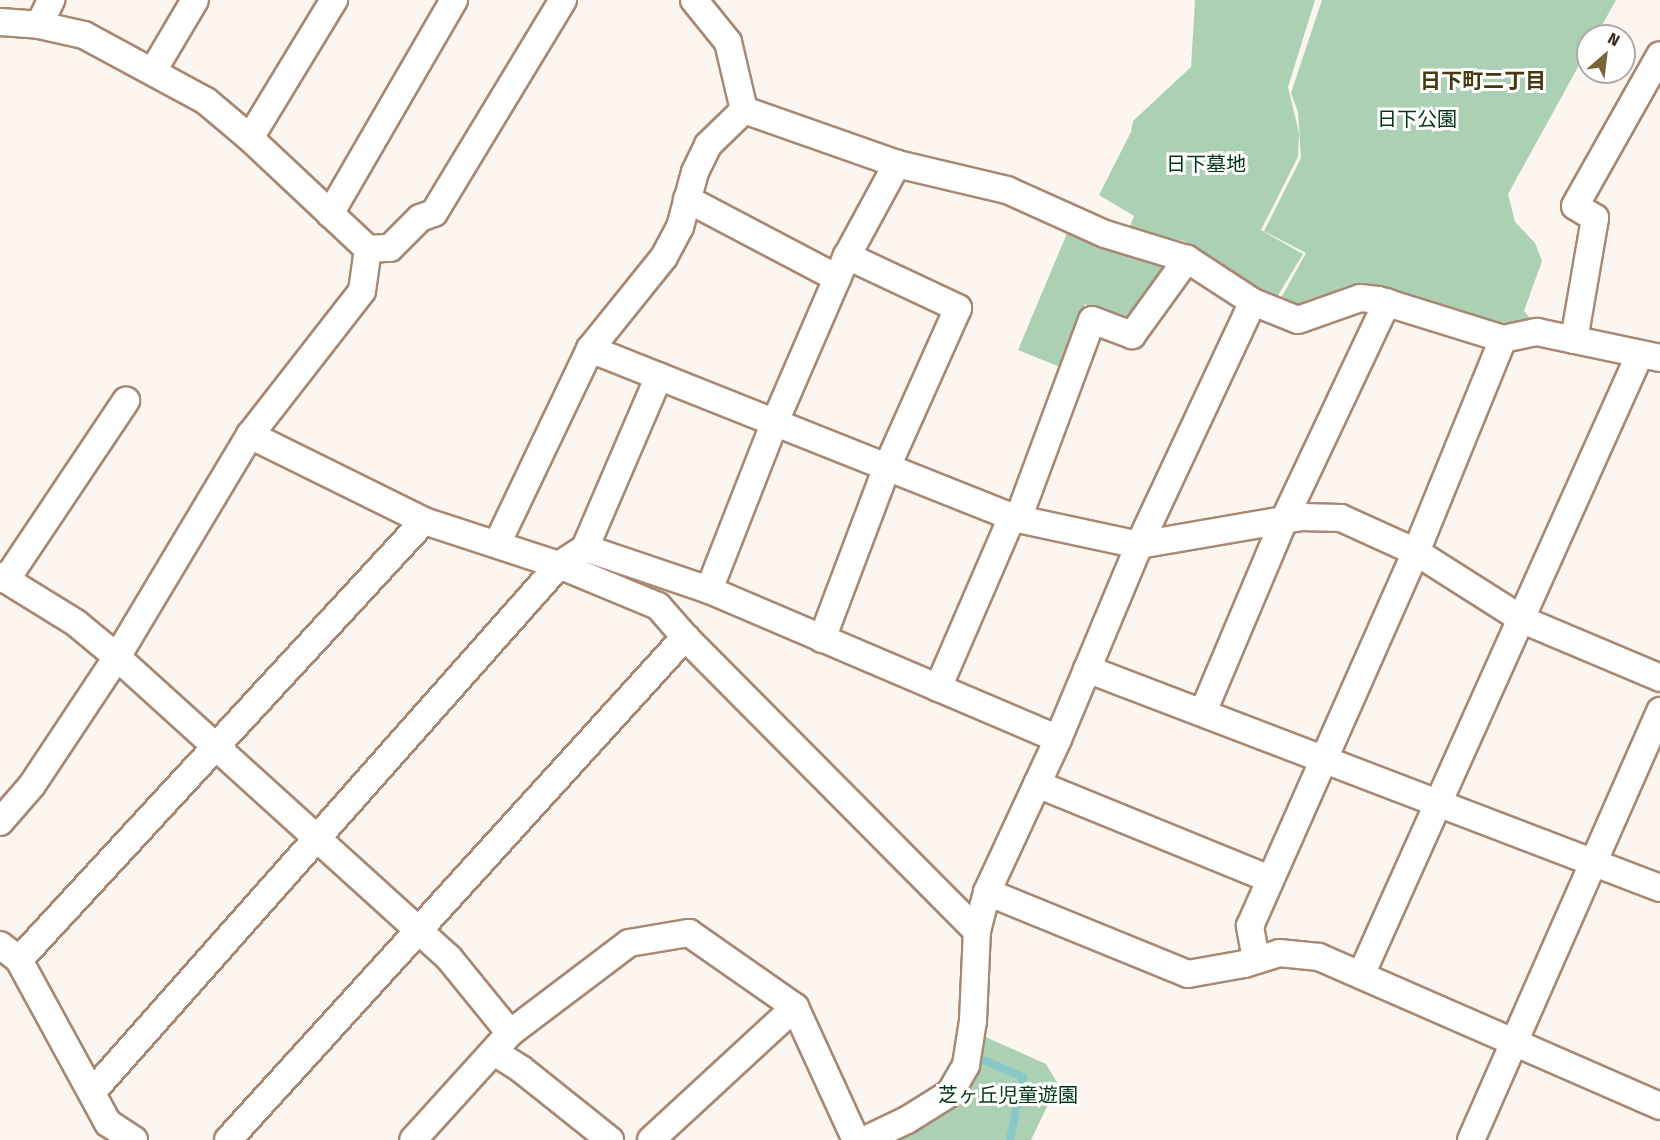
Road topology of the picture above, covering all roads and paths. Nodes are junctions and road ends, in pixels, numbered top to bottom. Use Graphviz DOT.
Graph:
graph roads {
  1 [pos="51,0"];
  2 [pos="195,0"];
  3 [pos="334,0"];
  4 [pos="454,0"];
  5 [pos="563,0"];
  6 [pos="694,0"];
  7 [pos="0,22"];
  8 [pos="39,25"];
  9 [pos="1660,55"];
  10 [pos="153,71"];
  11 [pos="744,110"];
  12 [pos="250,138"];
  13 [pos="897,164"];
  14 [pos="687,199"];
  15 [pos="330,214"];
  16 [pos="368,249"];
  17 [pos="1187,260"];
  18 [pos="842,267"];
  19 [pos="1253,302"];
  20 [pos="1387,302"];
  21 [pos="1503,339"];
  22 [pos="1574,340"];
  23 [pos="590,349"];
  24 [pos="1650,357"];
  25 [pos="659,376"];
  26 [pos="126,401"];
  27 [pos="775,422"];
  28 [pos="250,435"];
  29 [pos="887,466"];
  30 [pos="1015,518"];
  31 [pos="1284,520"];
  32 [pos="424,521"];
  33 [pos="497,544"];
  34 [pos="1139,545"];
  35 [pos="585,548"];
  36 [pos="1416,552"];
  37 [pos="559,565"];
  38 [pos="3,578"];
  39 [pos="709,590"];
  40 [pos="1523,620"];
  41 [pos="685,637"];
  42 [pos="822,639"];
  43 [pos="117,657"];
  44 [pos="1087,669"];
  45 [pos="1660,678"];
  46 [pos="938,688"];
  47 [pos="1660,711"];
  48 [pos="1203,712"];
  49 [pos="1058,740"];
  50 [pos="215,745"];
  51 [pos="1323,760"];
  52 [pos="1037,784"];
  53 [pos="1440,804"];
  54 [pos="0,822"];
  55 [pos="317,839"];
  56 [pos="1594,862"];
  57 [pos="1270,879"];
  58 [pos="1660,888"];
  59 [pos="987,892"];
  60 [pos="417,929"];
  61 [pos="977,931"];
  62 [pos="9,952"];
  63 [pos="1256,960"];
  64 [pos="1361,975"];
  65 [pos="795,1007"];
  66 [pos="502,1043"];
  67 [pos="1513,1044"];
  68 [pos="93,1091"];
  69 [pos="1660,1106"];
  70 [pos="134,1140"];
  71 [pos="228,1140"];
  72 [pos="413,1140"];
  73 [pos="610,1140"];
  74 [pos="651,1140"];
  75 [pos="856,1140"];
  76 [pos="865,1140"];
  77 [pos="1471,1140"];
  1 -- 8 [label="street"];
  2 -- 10 [label="street"];
  3 -- 12 [label="street"];
  4 -- 15 [label="street"];
  5 -- 16 [label="street"];
  6 -- 11 [label="street"];
  7 -- 8 [label="street"];
  8 -- 10 [label="street"];
  9 -- 22 [label="street"];
  10 -- 12 [label="street"];
  11 -- 13 [label="street"];
  11 -- 14 [label="street"];
  12 -- 15 [label="street"];
  13 -- 17 [label="street"];
  13 -- 18 [label="street"];
  14 -- 18 [label="street"];
  14 -- 23 [label="street"];
  15 -- 16 [label="street"];
  16 -- 28 [label="street"];
  17 -- 19 [label="street"];
  17 -- 30 [label="street"];
  18 -- 27 [label="street"];
  18 -- 29 [label="street"];
  19 -- 20 [label="street"];
  19 -- 34 [label="street"];
  20 -- 21 [label="street"];
  20 -- 31 [label="street"];
  21 -- 22 [label="street"];
  21 -- 36 [label="street"];
  22 -- 24 [label="street"];
  23 -- 25 [label="street"];
  23 -- 33 [label="street"];
  24 -- 40 [label="street"];
  25 -- 27 [label="street"];
  25 -- 35 [label="street"];
  26 -- 38 [label="street"];
  27 -- 29 [label="street"];
  27 -- 39 [label="street"];
  28 -- 32 [label="street"];
  28 -- 43 [label="street"];
  29 -- 30 [label="street"];
  29 -- 42 [label="street"];
  30 -- 34 [label="street"];
  30 -- 46 [label="street"];
  31 -- 34 [label="street"];
  31 -- 36 [label="street"];
  31 -- 48 [label="street"];
  32 -- 33 [label="street"];
  32 -- 50 [label="street"];
  33 -- 37 [label="street"];
  34 -- 44 [label="street"];
  35 -- 37 [label="street"];
  35 -- 39 [label="street"];
  36 -- 40 [label="street"];
  36 -- 51 [label="street"];
  37 -- 41 [label="street"];
  37 -- 55 [label="street"];
  38 -- 43 [label="street"];
  39 -- 42 [label="street"];
  40 -- 45 [label="street"];
  40 -- 53 [label="street"];
  41 -- 60 [label="street"];
  41 -- 61 [label="street"];
  42 -- 46 [label="street"];
  43 -- 50 [label="street"];
  43 -- 54 [label="street"];
  44 -- 48 [label="street"];
  44 -- 49 [label="street"];
  46 -- 49 [label="street"];
  47 -- 56 [label="street"];
  48 -- 51 [label="street"];
  49 -- 52 [label="street"];
  50 -- 55 [label="street"];
  50 -- 62 [label="street"];
  51 -- 53 [label="street"];
  51 -- 57 [label="street"];
  52 -- 57 [label="street"];
  52 -- 59 [label="street"];
  53 -- 56 [label="street"];
  53 -- 64 [label="street"];
  55 -- 60 [label="street"];
  55 -- 68 [label="street"];
  56 -- 58 [label="street"];
  56 -- 67 [label="street"];
  57 -- 63 [label="street"];
  59 -- 61 [label="street"];
  59 -- 63 [label="street"];
  60 -- 66 [label="street"];
  60 -- 71 [label="street"];
  61 -- 76 [label="street"];
  62 -- 68 [label="street"];
  63 -- 64 [label="street"];
  64 -- 67 [label="street"];
  65 -- 66 [label="street"];
  65 -- 74 [label="street"];
  65 -- 75 [label="street"];
  66 -- 72 [label="street"];
  66 -- 73 [label="street"];
  67 -- 69 [label="street"];
  67 -- 77 [label="street"];
  68 -- 70 [label="street"];
}
